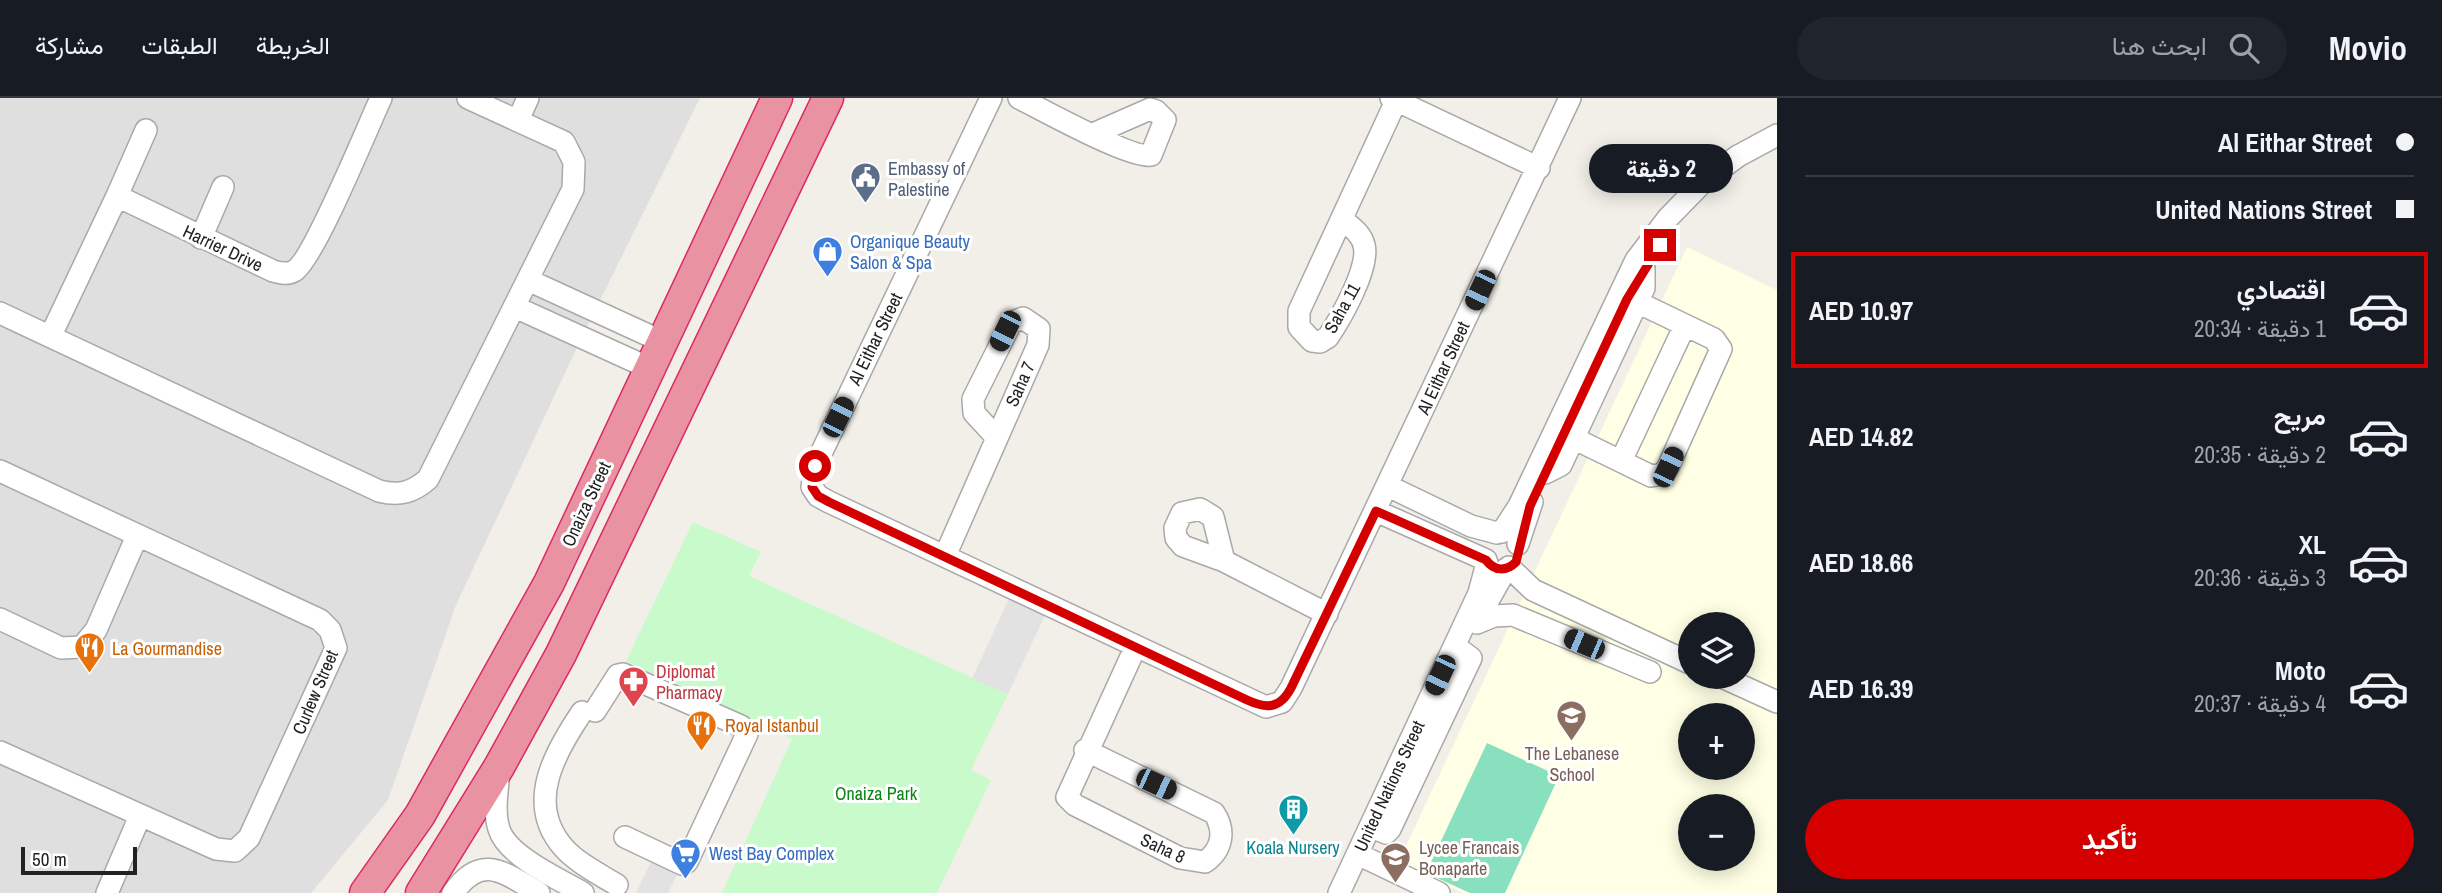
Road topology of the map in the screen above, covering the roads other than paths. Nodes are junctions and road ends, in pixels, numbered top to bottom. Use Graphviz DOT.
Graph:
graph roads {
  1 [pos="381,98"];
  2 [pos="468,98"];
  3 [pos="528,98"];
  4 [pos="777,98"];
  5 [pos="828,98"];
  6 [pos="991,98"];
  7 [pos="1019,98"];
  8 [pos="1570,98"];
  9 [pos="1393,99"];
  10 [pos="518,120"];
  11 [pos="146,130"];
  12 [pos="1093,134"];
  13 [pos="1777,135"];
  14 [pos="1777,150"];
  15 [pos="1539,168"];
  16 [pos="223,187"];
  17 [pos="117,197"];
  18 [pos="1343,220"];
  19 [pos="201,238"];
  20 [pos="1644,268"];
  21 [pos="528,280"];
  22 [pos="1637,302"];
  23 [pos="515,307"];
  24 [pos="0,313"];
  25 [pos="601,313"];
  26 [pos="1685,325"];
  27 [pos="51,335"];
  28 [pos="589,340"];
  29 [pos="661,341"];
  30 [pos="649,368"];
  31 [pos="997,438"];
  32 [pos="1573,438"];
  33 [pos="1621,461"];
  34 [pos="0,471"];
  35 [pos="1545,473"];
  36 [pos="1388,486"];
  37 [pos="1376,511"];
  38 [pos="137,536"];
  39 [pos="1506,536"];
  40 [pos="945,556"];
  41 [pos="1224,561"];
  42 [pos="1497,568"];
  43 [pos="1326,614"];
  44 [pos="1513,615"];
  45 [pos="0,619"];
  46 [pos="1477,623"];
  47 [pos="1135,648"];
  48 [pos="1678,657"];
  49 [pos="1650,672"];
  50 [pos="1748,689"];
  51 [pos="1777,702"];
  52 [pos="1085,750"];
  53 [pos="3,761"];
  54 [pos="499,767"];
  55 [pos="140,816"];
  56 [pos="625,837"];
  57 [pos="1366,858"];
  58 [pos="617,886"];
  59 [pos="107,893"];
  60 [pos="365,893"];
  61 [pos="421,893"];
  62 [pos="453,893"];
  63 [pos="539,893"];
  64 [pos="583,893"];
  65 [pos="1339,893"];
  66 [pos="1350,893"];
  67 [pos="1439,893"];
  1 -- 19 [label="street, Harrier Drive"];
  2 -- 10 [label="street"];
  3 -- 10 [label="street"];
  4 -- 29 [label="highway, Onaiza Street"];
  5 -- 54 [label="highway"];
  6 -- 40 [label="street, Al Eithar Street"];
  7 -- 12 [label="street"];
  8 -- 15 [label="street, Al Eithar Street"];
  9 -- 15 [label="street"];
  9 -- 18 [label="street, Saha 11"];
  10 -- 21 [label="street"];
  11 -- 17 [label="street"];
  13 -- 39 [label="street"];
  14 -- 20 [label="street"];
  15 -- 36 [label="street, Al Eithar Street"];
  16 -- 19 [label="street"];
  17 -- 19 [label="street, Harrier Drive"];
  17 -- 27 [label="street"];
  18 -- 18 [label="street, Saha 11"];
  20 -- 22 [label="street"];
  20 -- 35 [label="street"];
  21 -- 23 [label="street"];
  21 -- 25 [label="street"];
  22 -- 26 [label="street"];
  22 -- 32 [label="street"];
  23 -- 27 [label="street"];
  23 -- 28 [label="street"];
  24 -- 27 [label="street"];
  25 -- 28 [label="street"];
  25 -- 29 [label="street"];
  26 -- 33 [label="street"];
  26 -- 33 [label="street"];
  28 -- 30 [label="street"];
  29 -- 30 [label="highway, Onaiza Street"];
  30 -- 60 [label="highway, Onaiza Street"];
  31 -- 31 [label="street, Saha 7"];
  31 -- 40 [label="street, Saha 7"];
  32 -- 33 [label="street"];
  32 -- 35 [label="street"];
  34 -- 38 [label="street, Curlew Street"];
  35 -- 39 [label="street"];
  36 -- 37 [label="street, Al Eithar Street"];
  36 -- 39 [label="street"];
  37 -- 42 [label="street"];
  37 -- 43 [label="street, Al Eithar Street"];
  38 -- 45 [label="street"];
  38 -- 55 [label="street, Curlew Street"];
  39 -- 42 [label="street"];
  39 -- 42 [label="street"];
  40 -- 47 [label="street, Al Eithar Street"];
  41 -- 43 [label="street"];
  42 -- 44 [label="street"];
  42 -- 46 [label="street, United Nations Street"];
  42 -- 48 [label="street"];
  42 -- 65 [label="street, United Nations Street"];
  43 -- 47 [label="street, Al Eithar Street"];
  44 -- 46 [label="street"];
  44 -- 49 [label="street"];
  46 -- 57 [label="street, United Nations Street"];
  47 -- 52 [label="street, Saha 8"];
  50 -- 51 [label="street"];
  52 -- 52 [label="street, Saha 8"];
  53 -- 55 [label="street, Curlew Street"];
  54 -- 61 [label="highway"];
  54 -- 64 [label="street"];
  55 -- 59 [label="street"];
  56 -- 58 [label="street"];
  57 -- 66 [label="street, United Nations Street"];
  57 -- 67 [label="street"];
  62 -- 63 [label="street"];
}
